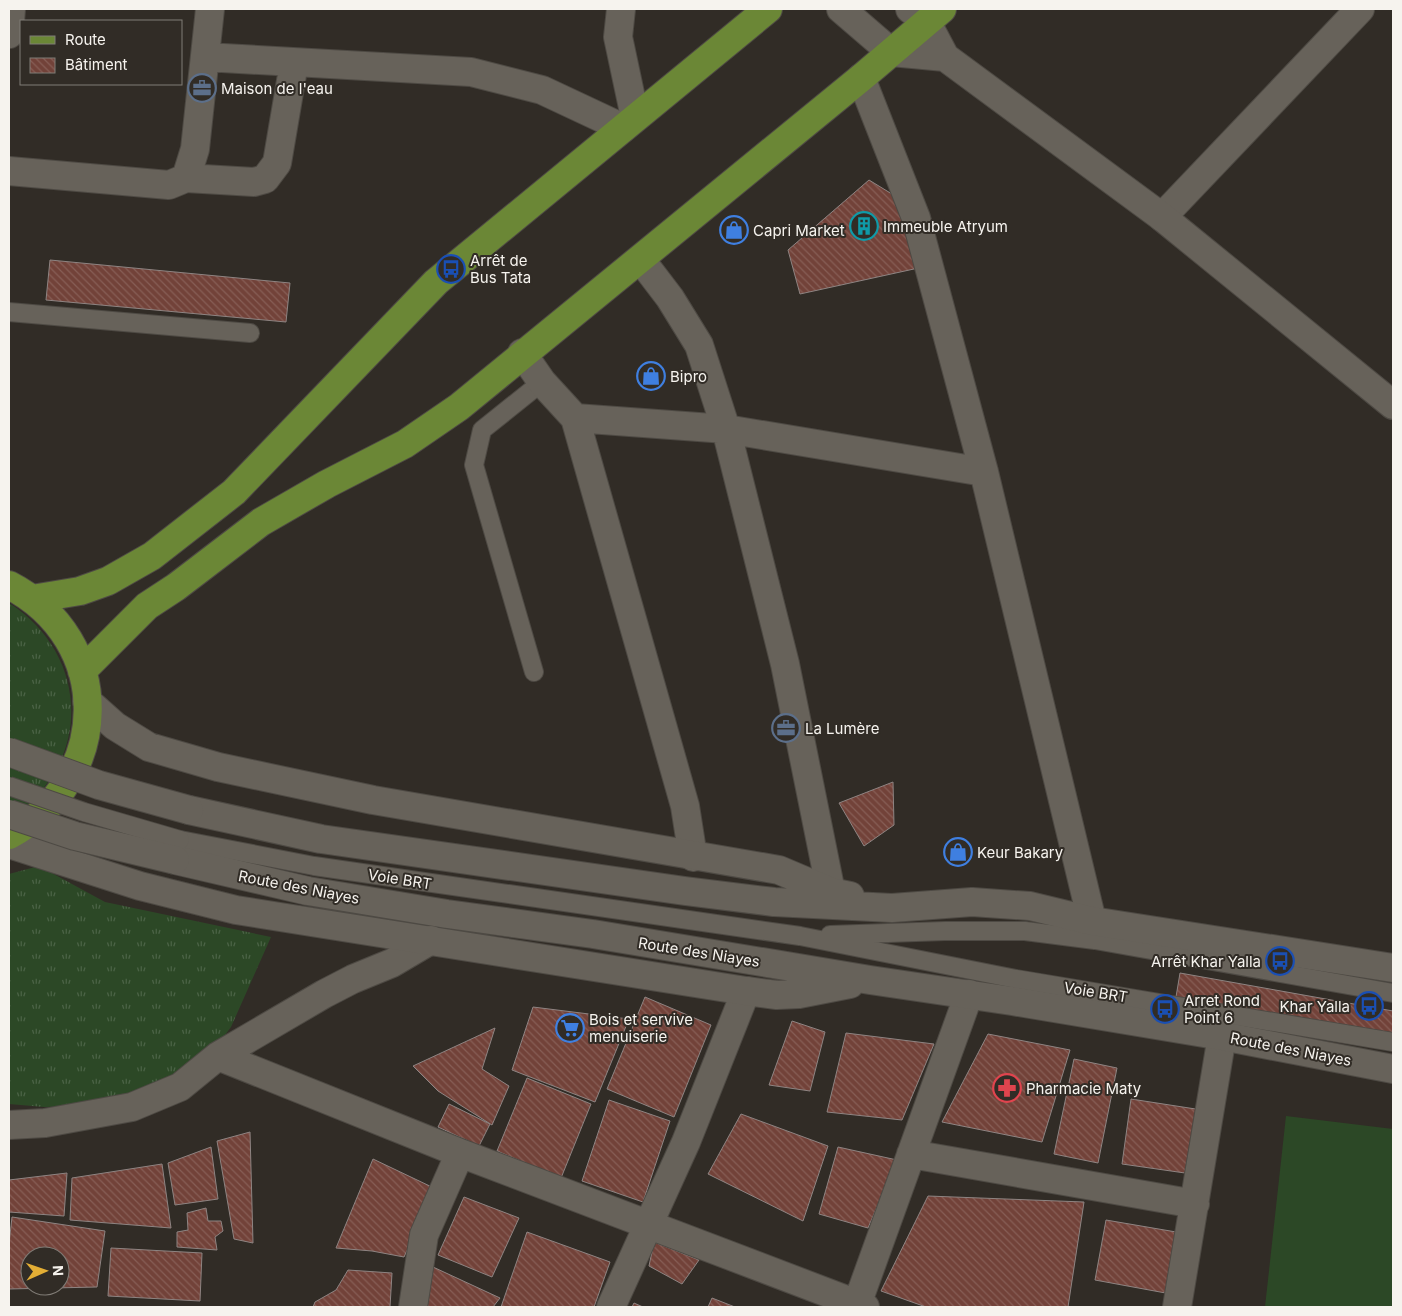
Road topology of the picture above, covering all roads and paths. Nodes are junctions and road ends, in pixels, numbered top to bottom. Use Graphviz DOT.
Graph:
graph roads {
  1 [pos="210,9"];
  2 [pos="621,9"];
  3 [pos="768,9"];
  4 [pos="841,9"];
  5 [pos="1360,9"];
  6 [pos="926,13"];
  7 [pos="891,52"];
  8 [pos="205,57"];
  9 [pos="945,57"];
  10 [pos="294,63"];
  11 [pos="861,78"];
  12 [pos="629,123"];
  13 [pos="9,171"];
  14 [pos="186,178"];
  15 [pos="1162,216"];
  16 [pos="640,260"];
  17 [pos="9,312"];
  18 [pos="250,333"];
  19 [pos="522,353"];
  20 [pos="542,382"];
  21 [pos="1393,405"];
  22 [pos="575,418"];
  23 [pos="726,430"];
  24 [pos="984,472"];
  25 [pos="17,586"];
  26 [pos="82,671"];
  27 [pos="534,672"];
  28 [pos="87,701"];
  29 [pos="9,752"];
  30 [pos="9,786"];
  31 [pos="9,814"];
  32 [pos="9,835"];
  33 [pos="9,844"];
  34 [pos="177,850"];
  35 [pos="693,857"];
  36 [pos="831,892"];
  37 [pos="892,908"];
  38 [pos="1092,921"];
  39 [pos="800,936"];
  40 [pos="431,940"];
  41 [pos="1393,973"];
  42 [pos="870,980"];
  43 [pos="746,991"];
  44 [pos="969,994"];
  45 [pos="1222,1036"];
  46 [pos="1393,1042"];
  47 [pos="218,1056"];
  48 [pos="1393,1069"];
  49 [pos="9,1125"];
  50 [pos="460,1153"];
  51 [pos="911,1154"];
  52 [pos="1195,1204"];
  53 [pos="648,1225"];
  54 [pos="859,1306"];
  55 [pos="413,1307"];
  56 [pos="611,1307"];
  57 [pos="1177,1307"];
  1 -- 8 [label="street"];
  2 -- 12 [label="street"];
  3 -- 12 [label="main road"];
  4 -- 7 [label="street"];
  5 -- 15 [label="street"];
  6 -- 7 [label="main road"];
  6 -- 9 [label="street"];
  7 -- 9 [label="street"];
  7 -- 11 [label="main road"];
  8 -- 10 [label="street"];
  8 -- 14 [label="street"];
  9 -- 15 [label="street"];
  10 -- 12 [label="street"];
  10 -- 14 [label="street"];
  11 -- 16 [label="main road"];
  11 -- 24 [label="street"];
  12 -- 25 [label="main road"];
  13 -- 14 [label="street"];
  15 -- 21 [label="street"];
  16 -- 19 [label="main road"];
  16 -- 23 [label="street"];
  17 -- 18 [label="lane"];
  19 -- 20 [label="street"];
  19 -- 26 [label="main road"];
  20 -- 22 [label="street"];
  20 -- 27 [label="lane"];
  22 -- 23 [label="street"];
  22 -- 35 [label="street"];
  23 -- 24 [label="street"];
  23 -- 36 [label="street"];
  24 -- 38 [label="street"];
  25 -- 26 [label="main road"];
  26 -- 28 [label="main road"];
  28 -- 32 [label="main road"];
  28 -- 35 [label="street"];
  29 -- 37 [label="street, bridge"];
  30 -- 34 [label="lane, Voie BRT, bridge"];
  31 -- 34 [label="street, Route des Niayes, bridge"];
  33 -- 40 [label="street"];
  34 -- 39 [label="lane, Voie BRT"];
  34 -- 42 [label="street, Route des Niayes"];
  35 -- 36 [label="street"];
  36 -- 37 [label="street"];
  37 -- 38 [label="street"];
  38 -- 41 [label="street"];
  39 -- 41 [label="lane, Voie BRT"];
  39 -- 46 [label="lane, Voie BRT"];
  40 -- 43 [label="street"];
  40 -- 47 [label="street"];
  42 -- 43 [label="street"];
  42 -- 44 [label="street, Route des Niayes"];
  43 -- 53 [label="street"];
  44 -- 45 [label="street, Route des Niayes"];
  44 -- 51 [label="street"];
  45 -- 48 [label="street, Route des Niayes"];
  45 -- 52 [label="street"];
  47 -- 49 [label="street"];
  47 -- 50 [label="street"];
  50 -- 53 [label="street"];
  50 -- 55 [label="street"];
  51 -- 52 [label="street"];
  51 -- 54 [label="street"];
  52 -- 57 [label="street"];
  53 -- 54 [label="street"];
  53 -- 56 [label="street"];
}
